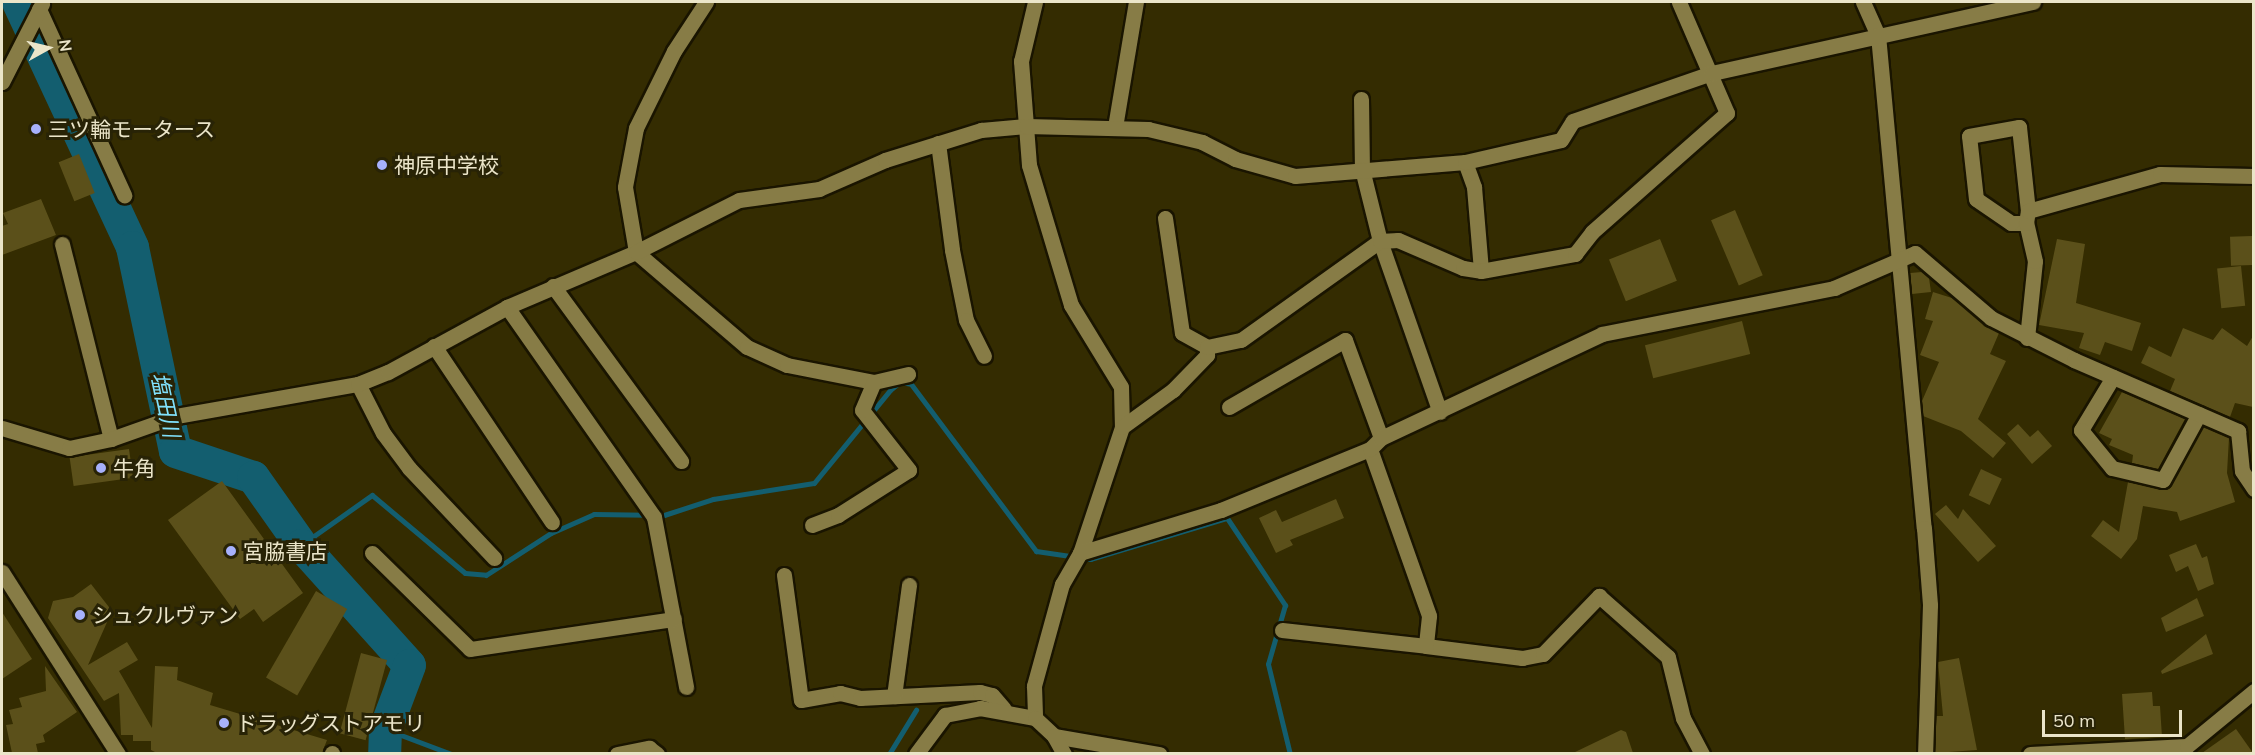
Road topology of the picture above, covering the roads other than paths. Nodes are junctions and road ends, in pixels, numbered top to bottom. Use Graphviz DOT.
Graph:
graph roads {
  1 [pos="706,2"];
  2 [pos="1136,2"];
  3 [pos="1679,2"];
  4 [pos="1863,2"];
  5 [pos="2033,2"];
  6 [pos="1030,3"];
  7 [pos="40,9"];
  8 [pos="1878,35"];
  9 [pos="1712,73"];
  10 [pos="2,82"];
  11 [pos="1361,99"];
  12 [pos="1026,126"];
  13 [pos="1114,127"];
  14 [pos="938,143"];
  15 [pos="1465,162"];
  16 [pos="1362,169"];
  17 [pos="2253,176"];
  18 [pos="124,195"];
  19 [pos="2027,217"];
  20 [pos="1165,218"];
  21 [pos="1380,241"];
  22 [pos="62,244"];
  23 [pos="636,252"];
  24 [pos="1900,257"];
  25 [pos="1481,271"];
  26 [pos="553,286"];
  27 [pos="507,307"];
  28 [pos="2027,338"];
  29 [pos="434,346"];
  30 [pos="1207,347"];
  31 [pos="984,356"];
  32 [pos="908,374"];
  33 [pos="2114,376"];
  34 [pos="874,382"];
  35 [pos="358,384"];
  36 [pos="1229,407"];
  37 [pos="1440,412"];
  38 [pos="2199,414"];
  39 [pos="1122,427"];
  40 [pos="2,428"];
  41 [pos="1381,438"];
  42 [pos="111,440"];
  43 [pos="1370,450"];
  44 [pos="681,461"];
  45 [pos="2253,489"];
  46 [pos="552,522"];
  47 [pos="812,525"];
  48 [pos="372,553"];
  49 [pos="1080,553"];
  50 [pos="494,558"];
  51 [pos="2,573"];
  52 [pos="784,574"];
  53 [pos="909,585"];
  54 [pos="674,619"];
  55 [pos="1282,630"];
  56 [pos="1426,646"];
  57 [pos="686,687"];
  58 [pos="2253,692"];
  59 [pos="894,696"];
  60 [pos="1004,709"];
  61 [pos="1035,718"];
  62 [pos="1054,736"];
  63 [pos="118,753"];
  64 [pos="617,753"];
  65 [pos="657,753"];
  66 [pos="915,753"];
  67 [pos="1064,753"];
  68 [pos="1159,753"];
  69 [pos="1702,753"];
  70 [pos="1924,753"];
  71 [pos="2030,753"];
  1 -- 23 [label="street"];
  2 -- 13 [label="street"];
  3 -- 9 [label="street"];
  4 -- 8 [label="street"];
  5 -- 8 [label="street"];
  6 -- 12 [label="street"];
  7 -- 10 [label="street"];
  7 -- 18 [label="street"];
  8 -- 9 [label="street"];
  8 -- 24 [label="street"];
  9 -- 15 [label="street"];
  9 -- 25 [label="street"];
  11 -- 16 [label="street"];
  12 -- 13 [label="street"];
  12 -- 14 [label="street"];
  12 -- 39 [label="street"];
  13 -- 16 [label="street"];
  14 -- 23 [label="street"];
  14 -- 31 [label="street"];
  15 -- 16 [label="street"];
  15 -- 25 [label="street"];
  16 -- 21 [label="street"];
  17 -- 19 [label="street"];
  19 -- 19 [label="street"];
  19 -- 28 [label="street"];
  20 -- 30 [label="street"];
  21 -- 25 [label="street"];
  21 -- 30 [label="street"];
  21 -- 37 [label="street"];
  22 -- 42 [label="street"];
  23 -- 26 [label="street"];
  23 -- 34 [label="street"];
  24 -- 28 [label="street"];
  24 -- 37 [label="street"];
  24 -- 70 [label="street"];
  26 -- 27 [label="street"];
  26 -- 44 [label="street"];
  27 -- 29 [label="street"];
  27 -- 54 [label="street"];
  28 -- 33 [label="street"];
  29 -- 35 [label="street"];
  29 -- 46 [label="street"];
  30 -- 39 [label="street"];
  32 -- 34 [label="street"];
  33 -- 38 [label="street"];
  33 -- 38 [label="street"];
  34 -- 47 [label="street"];
  35 -- 42 [label="street"];
  35 -- 50 [label="street"];
  36 -- 41 [label="street"];
  37 -- 41 [label="street"];
  38 -- 45 [label="street"];
  39 -- 49 [label="street"];
  40 -- 42 [label="street"];
  41 -- 43 [label="street"];
  43 -- 49 [label="street"];
  43 -- 56 [label="street"];
  48 -- 54 [label="street"];
  49 -- 61 [label="street"];
  51 -- 63 [label="street"];
  52 -- 59 [label="street"];
  53 -- 59 [label="street"];
  54 -- 57 [label="street"];
  55 -- 56 [label="street"];
  56 -- 69 [label="street"];
  58 -- 71 [label="street"];
  59 -- 60 [label="street"];
  60 -- 61 [label="street"];
  60 -- 66 [label="street"];
  61 -- 62 [label="street"];
  62 -- 67 [label="street"];
  62 -- 68 [label="street"];
  64 -- 65 [label="street"];
}
